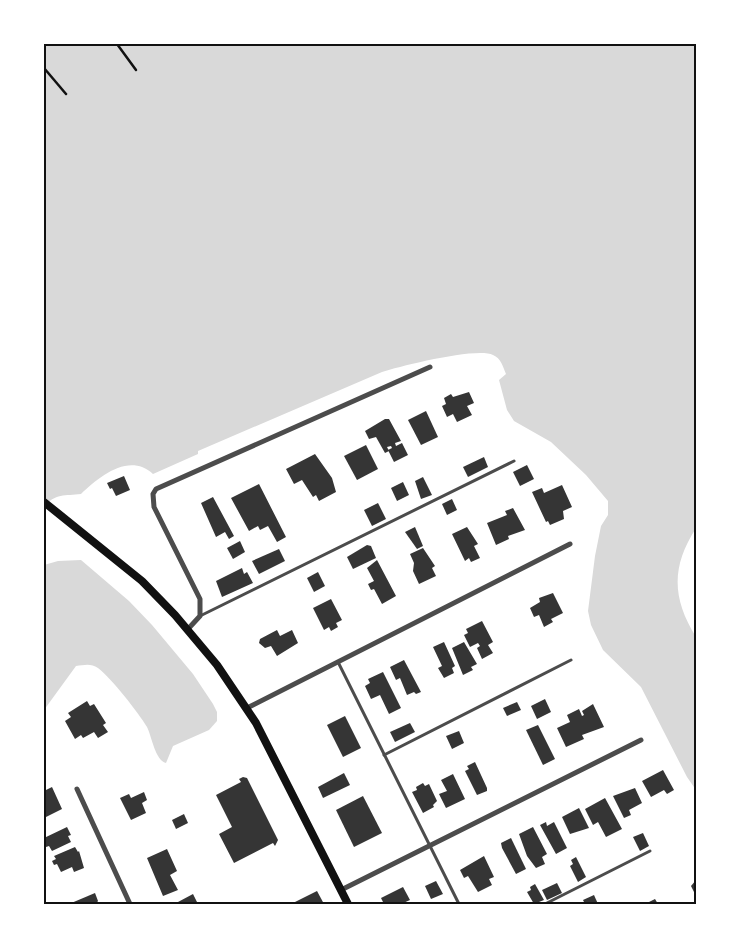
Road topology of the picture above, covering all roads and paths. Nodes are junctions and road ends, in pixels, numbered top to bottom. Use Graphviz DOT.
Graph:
graph roads {
  1 [pos="117,44"];
  2 [pos="44,68"];
  3 [pos="136,70"];
  4 [pos="66,94"];
  5 [pos="430,367"];
  6 [pos="514,461"];
  7 [pos="44,502"];
  8 [pos="570,544"];
  9 [pos="200,616"];
  10 [pos="188,629"];
  11 [pos="571,660"];
  12 [pos="338,662"];
  13 [pos="247,708"];
  14 [pos="641,740"];
  15 [pos="384,754"];
  16 [pos="77,789"];
  17 [pos="430,846"];
  18 [pos="650,852"];
  19 [pos="341,890"];
  20 [pos="130,904"];
  21 [pos="348,904"];
  22 [pos="459,904"];
  23 [pos="545,904"];
  1 -- 3 [label="path"];
  2 -- 4 [label="path"];
  5 -- 9 [label="street"];
  6 -- 9 [label="lane"];
  7 -- 10 [label="main road"];
  8 -- 12 [label="street"];
  9 -- 10 [label="street"];
  10 -- 13 [label="main road"];
  11 -- 15 [label="lane"];
  12 -- 13 [label="street"];
  12 -- 15 [label="lane"];
  13 -- 19 [label="main road"];
  14 -- 17 [label="street"];
  15 -- 17 [label="lane"];
  16 -- 20 [label="street"];
  17 -- 19 [label="street"];
  17 -- 22 [label="lane"];
  18 -- 23 [label="lane"];
  19 -- 21 [label="main road"];
}
